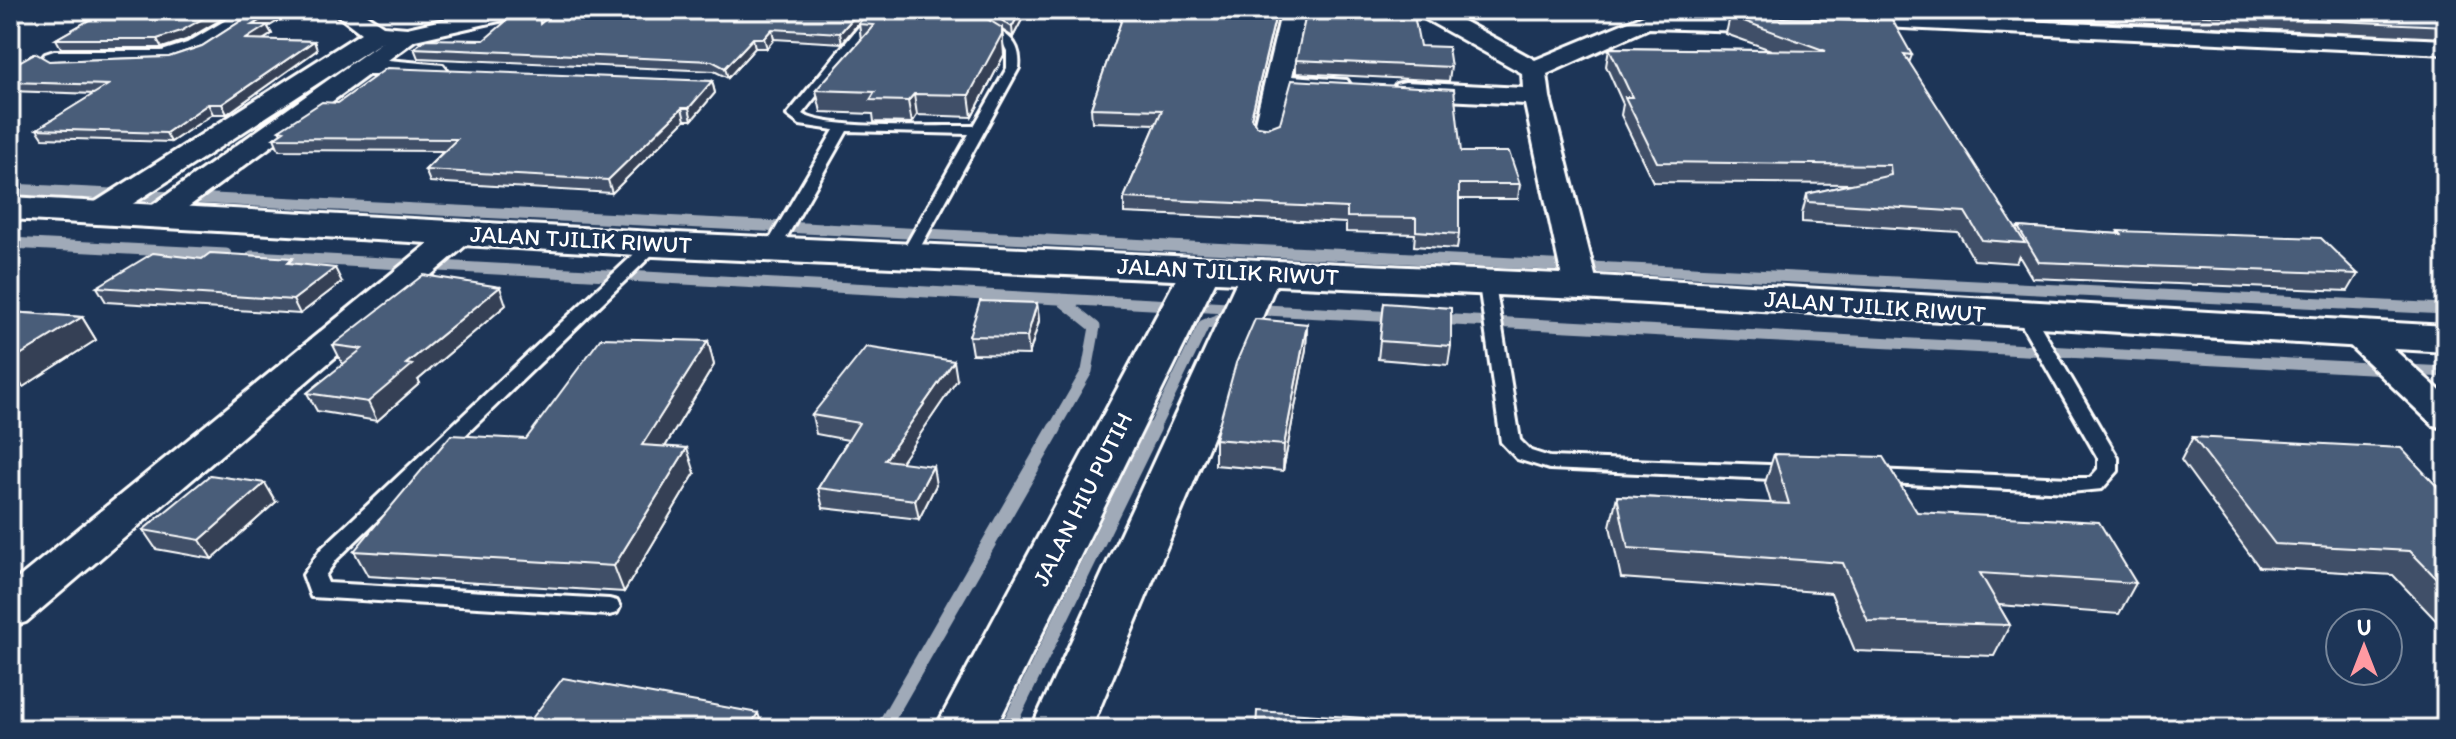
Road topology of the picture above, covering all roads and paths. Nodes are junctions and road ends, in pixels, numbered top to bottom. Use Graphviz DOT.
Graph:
graph roads {
  1 [pos="260,10"];
  2 [pos="343,10"];
  3 [pos="518,10"];
  4 [pos="1294,10"];
  5 [pos="1426,10"];
  6 [pos="1616,10"];
  7 [pos="1883,20"];
  8 [pos="895,21"];
  9 [pos="1646,21"];
  10 [pos="969,26"];
  11 [pos="1801,26"];
  12 [pos="377,33"];
  13 [pos="407,35"];
  14 [pos="2446,47"];
  15 [pos="54,59"];
  16 [pos="364,67"];
  17 [pos="459,71"];
  18 [pos="1276,83"];
  19 [pos="1536,84"];
  20 [pos="843,127"];
  21 [pos="979,130"];
  22 [pos="1267,131"];
  23 [pos="10,208"];
  24 [pos="100,212"];
  25 [pos="158,215"];
  26 [pos="462,232"];
  27 [pos="654,244"];
  28 [pos="772,249"];
  29 [pos="909,254"];
  30 [pos="1201,270"];
  31 [pos="1261,272"];
  32 [pos="1487,284"];
  33 [pos="1581,287"];
  34 [pos="2025,315"];
  35 [pos="2357,334"];
  36 [pos="2446,339"];
  37 [pos="2446,417"];
  38 [pos="1817,474"];
  39 [pos="1849,475"];
  40 [pos="609,607"];
  41 [pos="10,610"];
  42 [pos="965,729"];
  43 [pos="1061,729"];
  1 -- 15 [label="street"];
  2 -- 12 [label="street"];
  3 -- 13 [label="street"];
  4 -- 18 [label="street"];
  5 -- 19 [label="street"];
  6 -- 9 [label="street"];
  7 -- 14 [label="street"];
  8 -- 20 [label="lane"];
  9 -- 11 [label="street"];
  9 -- 19 [label="street"];
  10 -- 21 [label="lane"];
  12 -- 13 [label="street"];
  12 -- 24 [label="street"];
  13 -- 16 [label="street"];
  16 -- 17 [label="street"];
  16 -- 25 [label="street"];
  18 -- 19 [label="street"];
  18 -- 22 [label="street"];
  19 -- 33 [label="street"];
  20 -- 21 [label="lane"];
  20 -- 28 [label="lane"];
  21 -- 29 [label="lane"];
  23 -- 24 [label="main road, JALAN TJILIK RIWUT"];
  24 -- 25 [label="main road, JALAN TJILIK RIWUT"];
  25 -- 26 [label="main road, JALAN TJILIK RIWUT"];
  26 -- 27 [label="main road, JALAN TJILIK RIWUT"];
  26 -- 41 [label="street"];
  27 -- 28 [label="main road, JALAN TJILIK RIWUT"];
  27 -- 40 [label="lane"];
  28 -- 29 [label="main road, JALAN TJILIK RIWUT"];
  29 -- 30 [label="main road, JALAN TJILIK RIWUT"];
  30 -- 31 [label="main road, JALAN TJILIK RIWUT"];
  30 -- 42 [label="main road, JALAN HIU PUTIH"];
  31 -- 32 [label="main road, JALAN TJILIK RIWUT"];
  31 -- 43 [label="main road"];
  32 -- 33 [label="main road, JALAN TJILIK RIWUT"];
  32 -- 38 [label="lane"];
  33 -- 34 [label="main road, JALAN TJILIK RIWUT"];
  34 -- 35 [label="main road, JALAN TJILIK RIWUT"];
  34 -- 39 [label="lane"];
  35 -- 36 [label="main road, JALAN TJILIK RIWUT"];
  35 -- 37 [label="street"];
}
